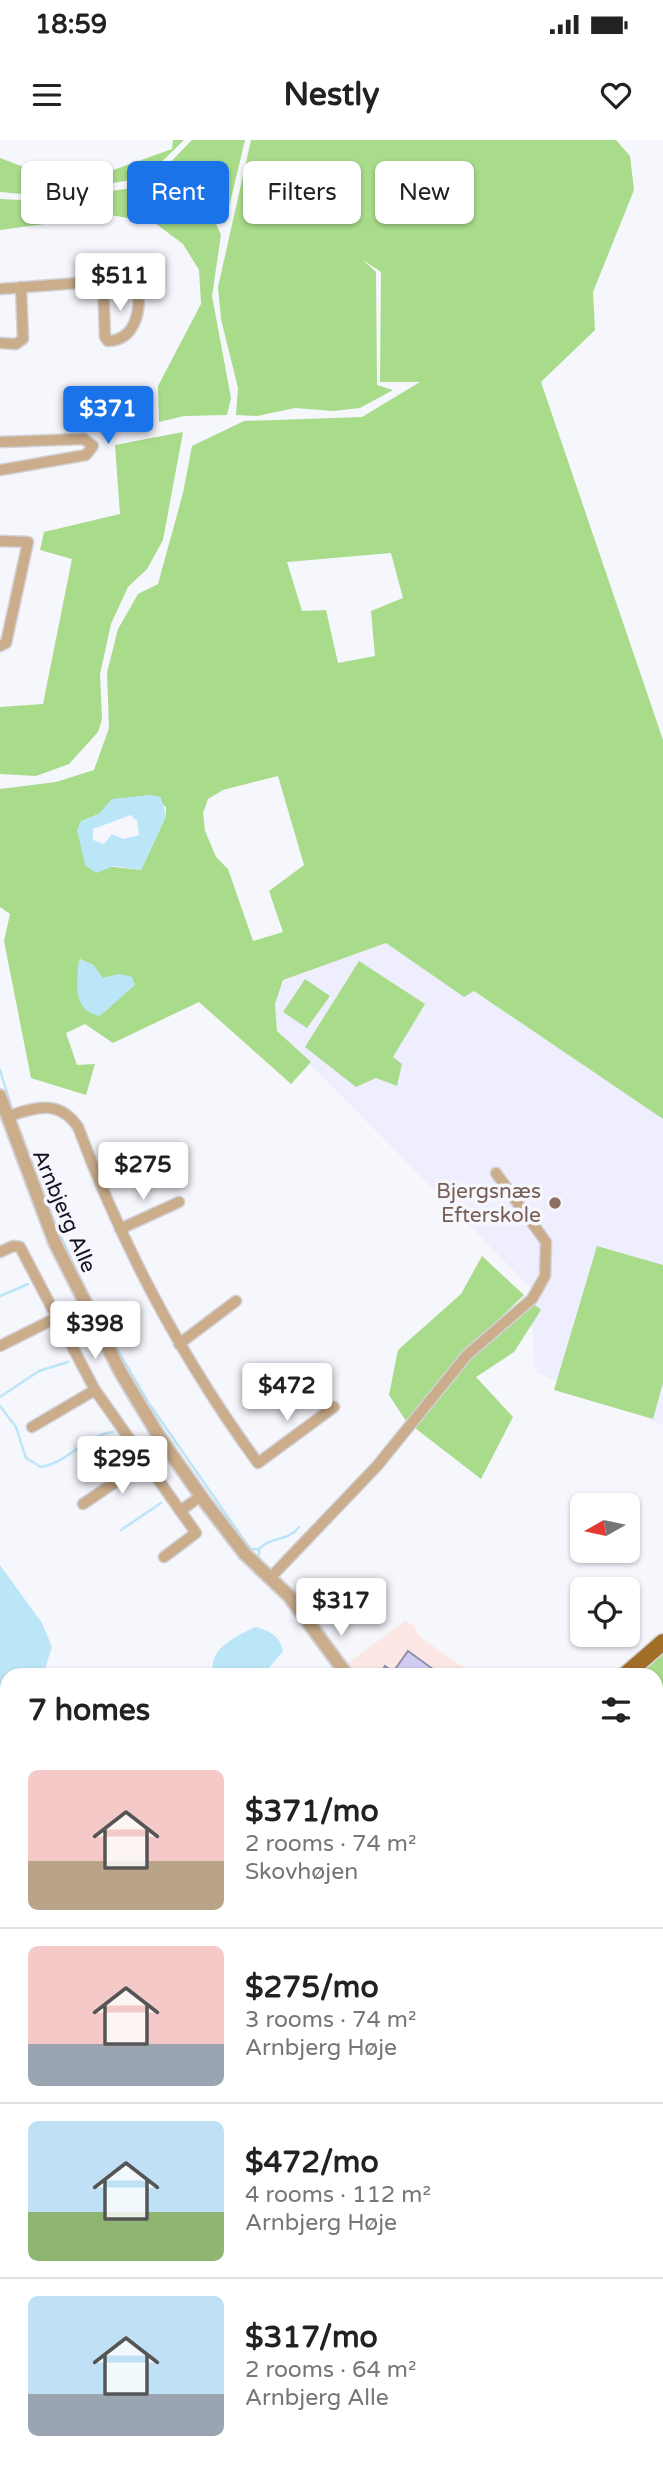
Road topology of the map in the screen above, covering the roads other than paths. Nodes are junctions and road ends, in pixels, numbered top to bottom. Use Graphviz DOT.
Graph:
graph roads {
  1 [pos="103,280"];
  2 [pos="21,288"];
  3 [pos="0,289"];
  4 [pos="0,342"];
  5 [pos="0,442"];
  6 [pos="0,470"];
  7 [pos="0,541"];
  8 [pos="0,646"];
  9 [pos="0,1096"];
  10 [pos="7,1117"];
  11 [pos="496,1173"];
  12 [pos="179,1202"];
  13 [pos="120,1229"];
  14 [pos="0,1252"];
  15 [pos="236,1301"];
  16 [pos="56,1318"];
  17 [pos="179,1343"];
  18 [pos="0,1346"];
  19 [pos="95,1390"];
  20 [pos="334,1407"];
  21 [pos="32,1427"];
  22 [pos="145,1462"];
  23 [pos="201,1496"];
  24 [pos="83,1504"];
  25 [pos="180,1511"];
  26 [pos="164,1557"];
  27 [pos="271,1577"];
  28 [pos="663,1642"];
  29 [pos="342,1668"];
  30 [pos="633,1668"];
  1 -- 1 [label="street"];
  1 -- 2 [label="street"];
  2 -- 3 [label="street"];
  2 -- 4 [label="street"];
  5 -- 6 [label="street"];
  7 -- 8 [label="street"];
  9 -- 10 [label="street, Arnbjerg Alle"];
  10 -- 13 [label="street"];
  10 -- 23 [label="street, Arnbjerg Alle"];
  11 -- 27 [label="street"];
  12 -- 13 [label="street"];
  13 -- 17 [label="street"];
  14 -- 16 [label="street"];
  15 -- 17 [label="street"];
  16 -- 18 [label="street"];
  16 -- 19 [label="street"];
  17 -- 20 [label="street"];
  19 -- 21 [label="street"];
  19 -- 22 [label="street"];
  22 -- 24 [label="street"];
  22 -- 25 [label="street"];
  23 -- 25 [label="street"];
  23 -- 27 [label="street, Arnbjerg Alle"];
  25 -- 26 [label="street"];
  27 -- 29 [label="street, Arnbjerg Alle"];
  28 -- 30 [label="main road"];
}
